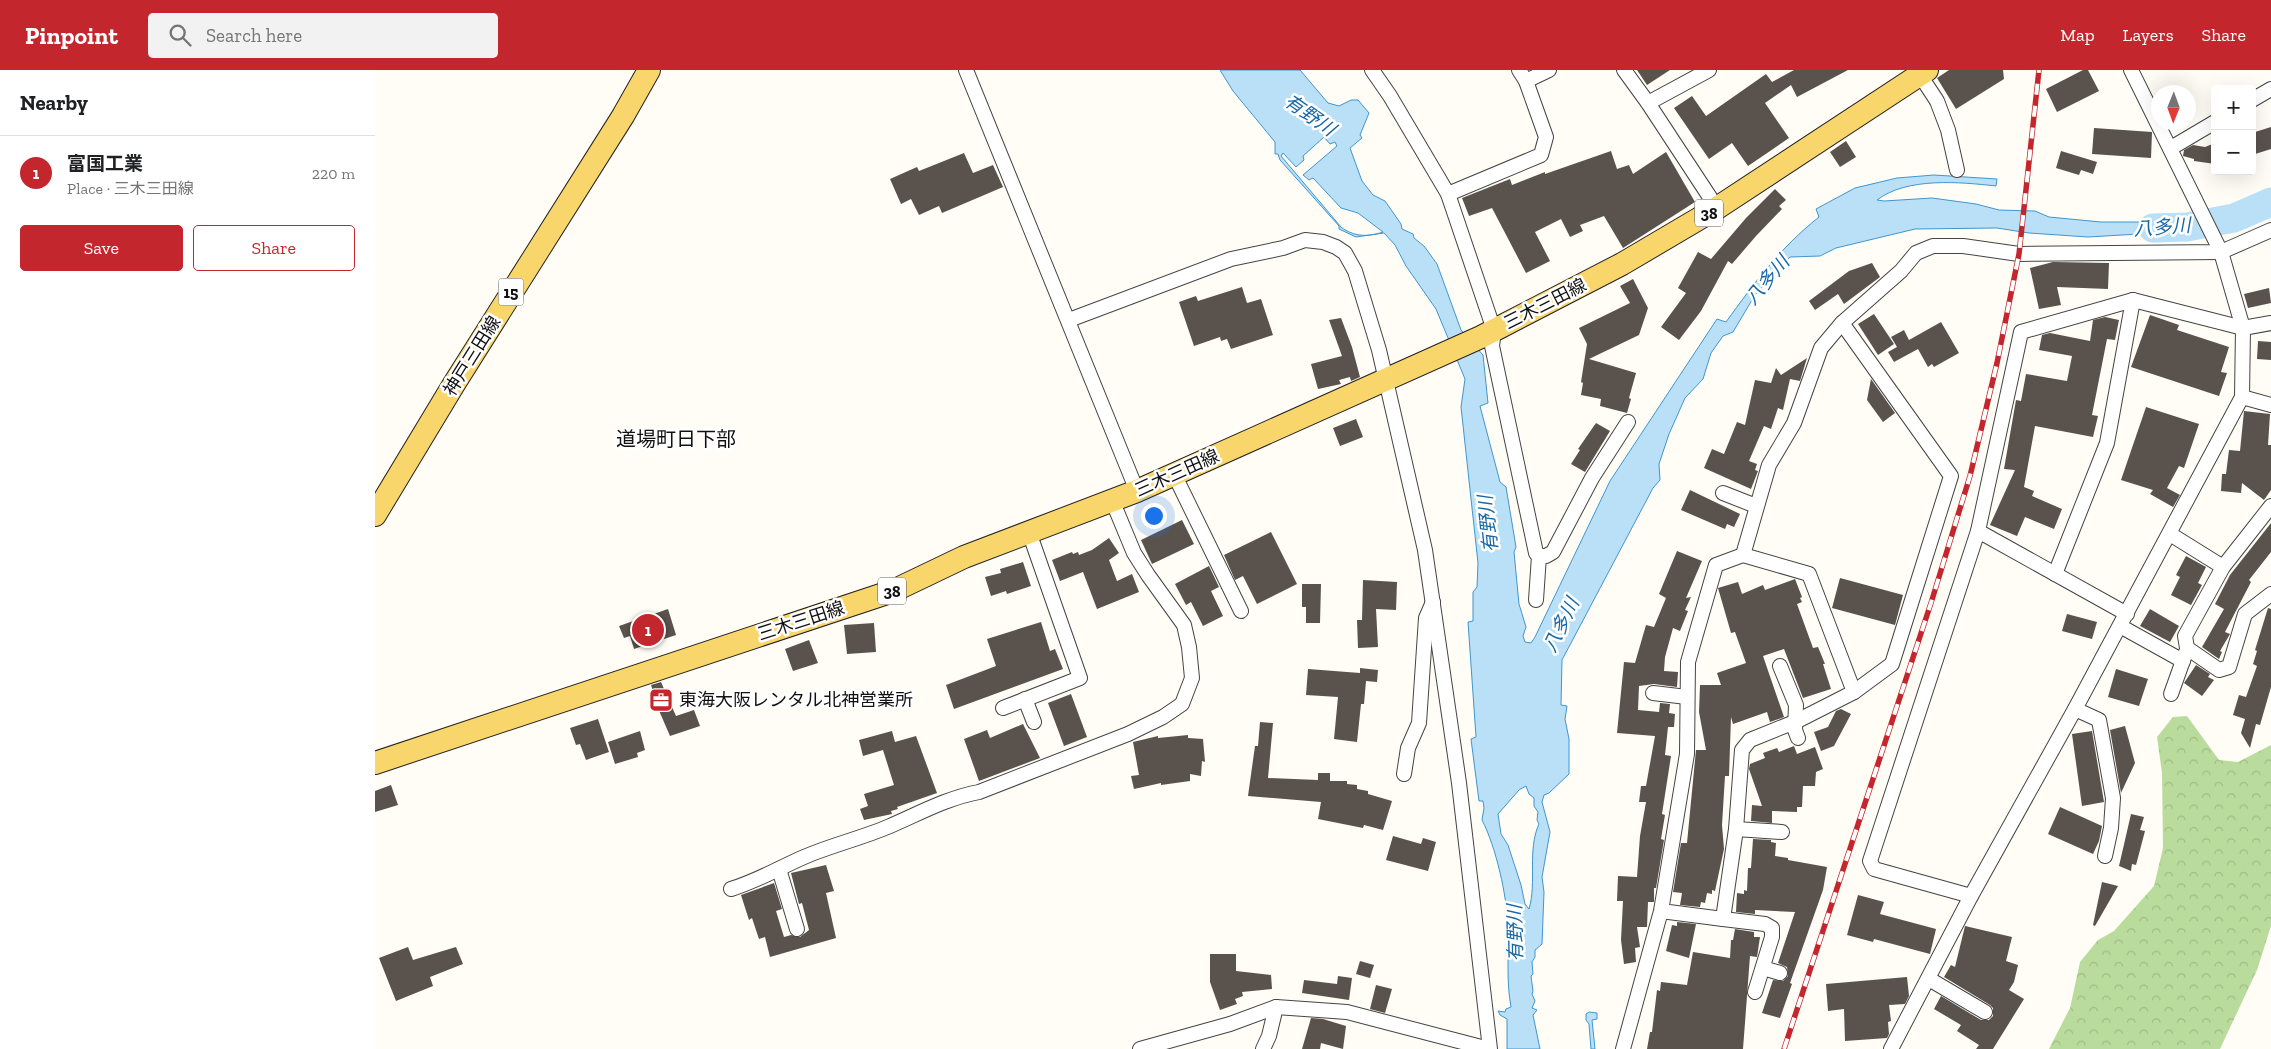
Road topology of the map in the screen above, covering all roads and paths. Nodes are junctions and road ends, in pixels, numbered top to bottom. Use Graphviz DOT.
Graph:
graph roads {
  1 [pos="649,70"];
  2 [pos="966,70"];
  3 [pos="1372,70"];
  4 [pos="1549,70"];
  5 [pos="1624,70"];
  6 [pos="1709,70"];
  7 [pos="2131,70"];
  8 [pos="1924,72"];
  9 [pos="1523,75"];
  10 [pos="2271,89"];
  11 [pos="2256,98"];
  12 [pos="1648,103"];
  13 [pos="2211,124"];
  14 [pos="2171,148"];
  15 [pos="1957,170"];
  16 [pos="1448,194"];
  17 [pos="1717,208"];
  18 [pos="2271,230"];
  19 [pos="2218,246"];
  20 [pos="2133,300"];
  21 [pos="1069,320"];
  22 [pos="1842,323"];
  23 [pos="2271,323"];
  24 [pos="2243,328"];
  25 [pos="1487,334"];
  26 [pos="1389,379"];
  27 [pos="2242,397"];
  28 [pos="2271,405"];
  29 [pos="1628,422"];
  30 [pos="1174,474"];
  31 [pos="1137,491"];
  32 [pos="1723,493"];
  33 [pos="1112,500"];
  34 [pos="1756,506"];
  35 [pos="2270,510"];
  36 [pos="375,515"];
  37 [pos="1978,530"];
  38 [pos="1029,532"];
  39 [pos="2170,534"];
  40 [pos="1539,556"];
  41 [pos="1743,556"];
  42 [pos="2223,566"];
  43 [pos="2055,574"];
  44 [pos="2271,594"];
  45 [pos="1537,600"];
  46 [pos="1433,601"];
  47 [pos="1241,610"];
  48 [pos="2123,620"];
  49 [pos="2185,655"];
  50 [pos="1780,666"];
  51 [pos="1854,692"];
  52 [pos="1653,693"];
  53 [pos="2171,694"];
  54 [pos="1687,697"];
  55 [pos="1025,699"];
  56 [pos="1003,708"];
  57 [pos="2075,709"];
  58 [pos="1797,721"];
  59 [pos="1033,722"];
  60 [pos="1798,738"];
  61 [pos="375,763"];
  62 [pos="1404,774"];
  63 [pos="1736,829"];
  64 [pos="1782,832"];
  65 [pos="2105,856"];
  66 [pos="779,869"];
  67 [pos="731,889"];
  68 [pos="1971,896"];
  69 [pos="1661,911"];
  70 [pos="1723,919"];
  71 [pos="797,930"];
  72 [pos="1763,968"];
  73 [pos="1780,973"];
  74 [pos="1929,979"];
  75 [pos="1755,992"];
  76 [pos="1276,1007"];
  77 [pos="1985,1012"];
  78 [pos="1140,1049"];
  79 [pos="1263,1049"];
  80 [pos="1489,1049"];
  81 [pos="1623,1049"];
  82 [pos="1891,1049"];
  1 -- 36 [label="main road, 神戸三田線 / 15"];
  2 -- 21 [label="street"];
  3 -- 16 [label="street"];
  4 -- 9 [label="street"];
  5 -- 12 [label="street"];
  6 -- 12 [label="street"];
  7 -- 14 [label="street"];
  8 -- 15 [label="street"];
  8 -- 17 [label="main road, 三木三田線 / 38"];
  9 -- 16 [label="street"];
  10 -- 11 [label="street"];
  12 -- 17 [label="street"];
  13 -- 14 [label="street"];
  14 -- 19 [label="street"];
  16 -- 25 [label="street"];
  17 -- 25 [label="main road, 三木三田線 / 38"];
  18 -- 19 [label="street"];
  19 -- 22 [label="street"];
  19 -- 24 [label="street"];
  20 -- 24 [label="street"];
  20 -- 37 [label="street"];
  20 -- 43 [label="street"];
  21 -- 26 [label="street"];
  21 -- 31 [label="street"];
  22 -- 34 [label="street"];
  22 -- 51 [label="street"];
  23 -- 24 [label="street"];
  24 -- 27 [label="street"];
  25 -- 26 [label="main road, 三木三田線 / 38"];
  25 -- 40 [label="street"];
  26 -- 30 [label="main road, 三木三田線 / 38"];
  26 -- 46 [label="street"];
  27 -- 28 [label="street"];
  27 -- 39 [label="street"];
  29 -- 40 [label="street"];
  30 -- 31 [label="main road, 三木三田線 / 38"];
  30 -- 47 [label="street"];
  31 -- 33 [label="main road, 三木三田線 / 38"];
  32 -- 34 [label="street"];
  33 -- 38 [label="main road, 三木三田線 / 38"];
  33 -- 66 [label="street"];
  34 -- 41 [label="street"];
  35 -- 42 [label="street"];
  37 -- 43 [label="street"];
  37 -- 68 [label="street"];
  38 -- 55 [label="street"];
  38 -- 61 [label="main road, 三木三田線 / 38"];
  39 -- 42 [label="street"];
  39 -- 48 [label="street"];
  40 -- 45 [label="street"];
  41 -- 51 [label="street"];
  41 -- 54 [label="street"];
  42 -- 49 [label="street"];
  43 -- 48 [label="street"];
  44 -- 49 [label="street"];
  46 -- 62 [label="street"];
  46 -- 80 [label="street"];
  48 -- 49 [label="street"];
  48 -- 57 [label="street"];
  49 -- 53 [label="street"];
  50 -- 58 [label="street"];
  51 -- 58 [label="street"];
  52 -- 54 [label="street"];
  54 -- 69 [label="street"];
  55 -- 56 [label="street"];
  55 -- 59 [label="street"];
  57 -- 65 [label="street"];
  57 -- 68 [label="street"];
  58 -- 60 [label="street"];
  58 -- 63 [label="street"];
  63 -- 64 [label="street"];
  63 -- 70 [label="street"];
  66 -- 67 [label="street"];
  66 -- 71 [label="street"];
  68 -- 74 [label="street"];
  69 -- 70 [label="street"];
  69 -- 81 [label="street"];
  70 -- 72 [label="street"];
  72 -- 73 [label="street"];
  72 -- 75 [label="street"];
  74 -- 77 [label="street"];
  74 -- 82 [label="street"];
  76 -- 78 [label="street"];
  76 -- 79 [label="street"];
  76 -- 80 [label="street"];
}
